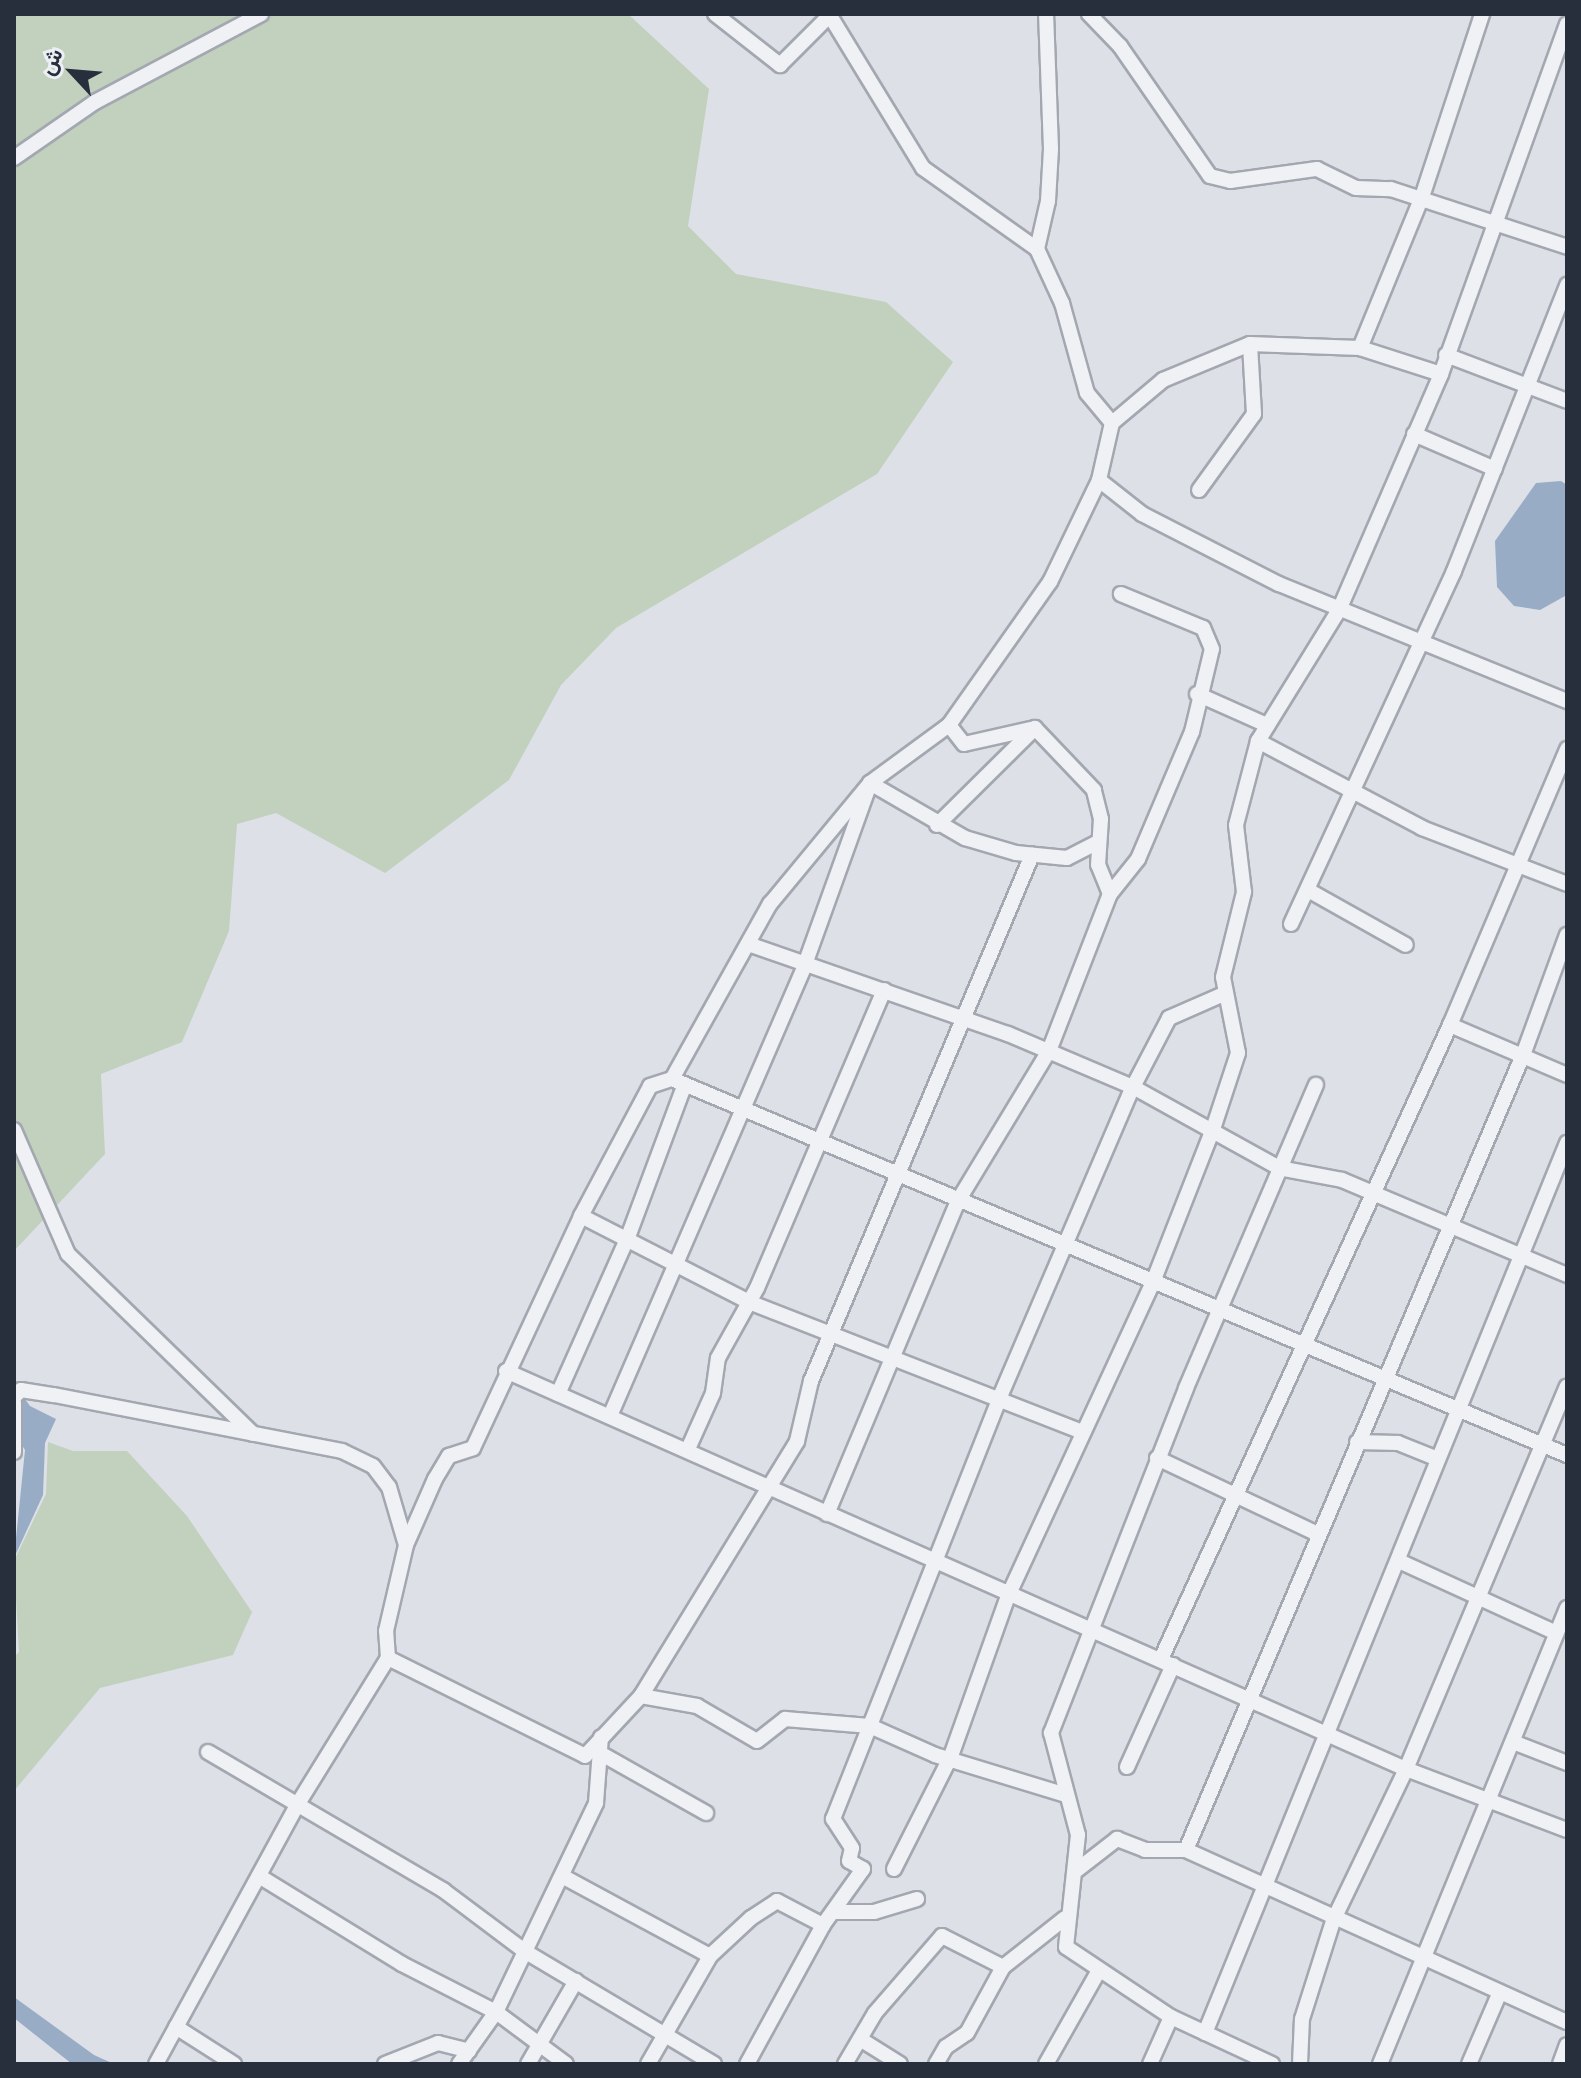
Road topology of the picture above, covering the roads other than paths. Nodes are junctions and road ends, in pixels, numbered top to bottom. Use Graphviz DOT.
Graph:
graph roads {
  1 [pos="261,14"];
  2 [pos="715,14"];
  3 [pos="830,14"];
  4 [pos="1046,14"];
  5 [pos="1089,14"];
  6 [pos="1482,14"];
  7 [pos="1567,24"];
  8 [pos="1562,51"];
  9 [pos="14,158"];
  10 [pos="1422,197"];
  11 [pos="1495,223"];
  12 [pos="1567,247"];
  13 [pos="1037,249"];
  14 [pos="1567,285"];
  15 [pos="1250,344"];
  16 [pos="1360,348"];
  17 [pos="1446,355"];
  18 [pos="1441,374"];
  19 [pos="1528,387"];
  20 [pos="1567,401"];
  21 [pos="1112,423"];
  22 [pos="1414,434"];
  23 [pos="1495,469"];
  24 [pos="1099,480"];
  25 [pos="1199,490"];
  26 [pos="1121,594"];
  27 [pos="1339,610"];
  28 [pos="1423,641"];
  29 [pos="1197,694"];
  30 [pos="1567,701"];
  31 [pos="949,725"];
  32 [pos="1267,725"];
  33 [pos="1035,728"];
  34 [pos="1258,741"];
  35 [pos="1567,749"];
  36 [pos="870,783"];
  37 [pos="1353,787"];
  38 [pos="937,825"];
  39 [pos="1098,842"];
  40 [pos="1032,855"];
  41 [pos="1517,860"];
  42 [pos="1567,884"];
  43 [pos="1308,890"];
  44 [pos="1110,894"];
  45 [pos="1291,924"];
  46 [pos="1567,935"];
  47 [pos="748,944"];
  48 [pos="1406,945"];
  49 [pos="804,967"];
  50 [pos="884,990"];
  51 [pos="1226,993"];
  52 [pos="963,1016"];
  53 [pos="1450,1025"];
  54 [pos="1049,1051"];
  55 [pos="1523,1055"];
  56 [pos="1567,1075"];
  57 [pos="679,1082"];
  58 [pos="1316,1085"];
  59 [pos="1133,1087"];
  60 [pos="742,1109"];
  61 [pos="14,1130"];
  62 [pos="1212,1133"];
  63 [pos="820,1140"];
  64 [pos="1567,1143"];
  65 [pos="1279,1168"];
  66 [pos="900,1174"];
  67 [pos="1371,1192"];
  68 [pos="958,1201"];
  69 [pos="581,1216"];
  70 [pos="1450,1225"];
  71 [pos="628,1237"];
  72 [pos="1068,1245"];
  73 [pos="1520,1256"];
  74 [pos="680,1262"];
  75 [pos="1567,1275"];
  76 [pos="1153,1282"];
  77 [pos="749,1302"];
  78 [pos="1220,1306"];
  79 [pos="830,1336"];
  80 [pos="1304,1343"];
  81 [pos="888,1356"];
  82 [pos="506,1371"];
  83 [pos="1381,1380"];
  84 [pos="1567,1386"];
  85 [pos="558,1394"];
  86 [pos="999,1399"];
  87 [pos="14,1400"];
  88 [pos="1456,1412"];
  89 [pos="610,1416"];
  90 [pos="1082,1432"];
  91 [pos="253,1434"];
  92 [pos="1357,1442"];
  93 [pos="1542,1445"];
  94 [pos="688,1449"];
  95 [pos="14,1452"];
  96 [pos="1567,1455"];
  97 [pos="1157,1458"];
  98 [pos="1435,1458"];
  99 [pos="771,1487"];
  100 [pos="1238,1495"];
  101 [pos="827,1514"];
  102 [pos="1318,1534"];
  103 [pos="406,1545"];
  104 [pos="1399,1561"];
  105 [pos="938,1565"];
  106 [pos="1476,1595"];
  107 [pos="1008,1596"];
  108 [pos="1567,1608"];
  109 [pos="1089,1630"];
  110 [pos="1556,1633"];
  111 [pos="388,1658"];
  112 [pos="1167,1662"];
  113 [pos="641,1696"];
  114 [pos="1248,1699"];
  115 [pos="870,1726"];
  116 [pos="1326,1732"];
  117 [pos="601,1737"];
  118 [pos="1513,1742"];
  119 [pos="208,1752"];
  120 [pos="600,1753"];
  121 [pos="951,1756"];
  122 [pos="1567,1763"];
  123 [pos="1127,1767"];
  124 [pos="1406,1769"];
  125 [pos="1066,1795"];
  126 [pos="1492,1798"];
  127 [pos="299,1802"];
  128 [pos="706,1813"];
  129 [pos="1565,1825"];
  130 [pos="1186,1850"];
  131 [pos="894,1869"];
  132 [pos="1077,1870"];
  133 [pos="259,1876"];
  134 [pos="562,1876"];
  135 [pos="1261,1889"];
  136 [pos="917,1899"];
  137 [pos="833,1912"];
  138 [pos="1065,1918"];
  139 [pos="1333,1921"];
  140 [pos="823,1925"];
  141 [pos="526,1952"];
  142 [pos="710,1956"];
  143 [pos="1424,1958"];
  144 [pos="1003,1967"];
  145 [pos="1098,1972"];
  146 [pos="576,1981"];
  147 [pos="1500,1992"];
  148 [pos="496,2012"];
  149 [pos="1171,2017"];
  150 [pos="1567,2022"];
  151 [pos="176,2027"];
  152 [pos="1205,2033"];
  153 [pos="665,2035"];
  154 [pos="860,2039"];
  155 [pos="1567,2045"];
  156 [pos="538,2047"];
  157 [pos="469,2051"];
  158 [pos="156,2064"];
  159 [pos="234,2064"];
  160 [pos="385,2064"];
  161 [pos="459,2064"];
  162 [pos="528,2064"];
  163 [pos="566,2064"];
  164 [pos="648,2064"];
  165 [pos="714,2064"];
  166 [pos="747,2064"];
  167 [pos="845,2064"];
  168 [pos="900,2064"];
  169 [pos="936,2064"];
  170 [pos="1046,2064"];
  171 [pos="1150,2064"];
  172 [pos="1272,2064"];
  173 [pos="1300,2064"];
  174 [pos="1380,2064"];
  175 [pos="1469,2064"];
  176 [pos="1560,2064"];
  1 -- 9 [label="street"];
  2 -- 3 [label="street"];
  3 -- 13 [label="street"];
  4 -- 13 [label="street"];
  5 -- 10 [label="street"];
  6 -- 10 [label="street"];
  7 -- 8 [label="street"];
  8 -- 11 [label="street"];
  10 -- 11 [label="street"];
  10 -- 16 [label="street"];
  11 -- 12 [label="street"];
  11 -- 17 [label="street"];
  13 -- 21 [label="street"];
  14 -- 19 [label="street"];
  15 -- 16 [label="street"];
  15 -- 21 [label="street"];
  15 -- 25 [label="street"];
  16 -- 18 [label="street"];
  17 -- 18 [label="street"];
  17 -- 19 [label="street"];
  18 -- 22 [label="street"];
  19 -- 20 [label="street"];
  19 -- 23 [label="street"];
  21 -- 24 [label="street"];
  22 -- 23 [label="street"];
  22 -- 27 [label="street"];
  23 -- 28 [label="street"];
  24 -- 27 [label="street"];
  24 -- 31 [label="street"];
  26 -- 29 [label="street"];
  27 -- 28 [label="street"];
  27 -- 32 [label="street"];
  28 -- 30 [label="street"];
  28 -- 37 [label="street"];
  29 -- 32 [label="street"];
  29 -- 44 [label="street"];
  31 -- 33 [label="street"];
  31 -- 36 [label="street"];
  32 -- 34 [label="street"];
  33 -- 38 [label="street"];
  33 -- 39 [label="street"];
  34 -- 37 [label="street"];
  34 -- 51 [label="street"];
  35 -- 41 [label="street"];
  36 -- 38 [label="street"];
  36 -- 47 [label="street"];
  36 -- 49 [label="street"];
  37 -- 41 [label="street"];
  37 -- 43 [label="street"];
  38 -- 40 [label="street"];
  39 -- 40 [label="street"];
  39 -- 44 [label="street"];
  40 -- 52 [label="street"];
  41 -- 42 [label="street"];
  41 -- 53 [label="street"];
  43 -- 45 [label="street"];
  43 -- 48 [label="street"];
  44 -- 54 [label="street"];
  46 -- 55 [label="street"];
  47 -- 49 [label="street"];
  47 -- 57 [label="street"];
  49 -- 50 [label="street"];
  49 -- 60 [label="street"];
  50 -- 52 [label="street"];
  50 -- 63 [label="street"];
  51 -- 59 [label="street"];
  51 -- 62 [label="street"];
  52 -- 54 [label="street"];
  52 -- 66 [label="street"];
  53 -- 55 [label="street"];
  53 -- 67 [label="street"];
  54 -- 59 [label="street"];
  54 -- 68 [label="street"];
  55 -- 56 [label="street"];
  55 -- 70 [label="street"];
  57 -- 60 [label="street"];
  57 -- 69 [label="street"];
  57 -- 71 [label="street"];
  58 -- 65 [label="street"];
  59 -- 62 [label="street"];
  59 -- 72 [label="street"];
  60 -- 63 [label="street"];
  60 -- 74 [label="street"];
  61 -- 91 [label="street"];
  62 -- 65 [label="street"];
  62 -- 76 [label="street"];
  63 -- 66 [label="street"];
  63 -- 77 [label="street"];
  64 -- 73 [label="street"];
  65 -- 67 [label="street"];
  65 -- 78 [label="street"];
  66 -- 68 [label="street"];
  66 -- 79 [label="street"];
  67 -- 70 [label="street"];
  67 -- 80 [label="street"];
  68 -- 72 [label="street"];
  68 -- 81 [label="street"];
  69 -- 71 [label="street"];
  69 -- 82 [label="street"];
  70 -- 73 [label="street"];
  70 -- 83 [label="street"];
  71 -- 74 [label="street"];
  71 -- 85 [label="street"];
  72 -- 76 [label="street"];
  72 -- 86 [label="street"];
  73 -- 75 [label="street"];
  73 -- 88 [label="street"];
  74 -- 77 [label="street"];
  74 -- 89 [label="street"];
  76 -- 78 [label="street"];
  76 -- 90 [label="street"];
  77 -- 79 [label="street"];
  77 -- 94 [label="street"];
  78 -- 80 [label="street"];
  78 -- 97 [label="street"];
  79 -- 81 [label="street"];
  79 -- 99 [label="street"];
  80 -- 83 [label="street"];
  80 -- 100 [label="street"];
  81 -- 86 [label="street"];
  81 -- 101 [label="street"];
  82 -- 85 [label="street"];
  82 -- 103 [label="street"];
  83 -- 88 [label="street"];
  83 -- 92 [label="street"];
  84 -- 93 [label="street"];
  85 -- 89 [label="street"];
  86 -- 90 [label="street"];
  86 -- 105 [label="street"];
  87 -- 91 [label="street"];
  87 -- 95 [label="street"];
  88 -- 93 [label="street"];
  88 -- 98 [label="street"];
  89 -- 94 [label="street"];
  90 -- 107 [label="street"];
  91 -- 103 [label="street"];
  92 -- 98 [label="street"];
  92 -- 102 [label="street"];
  93 -- 96 [label="street"];
  93 -- 106 [label="street"];
  94 -- 99 [label="street"];
  97 -- 100 [label="street"];
  97 -- 109 [label="street"];
  98 -- 104 [label="street"];
  99 -- 101 [label="street"];
  99 -- 113 [label="street"];
  100 -- 102 [label="street"];
  100 -- 112 [label="street"];
  101 -- 105 [label="street"];
  102 -- 114 [label="street"];
  103 -- 111 [label="street"];
  104 -- 106 [label="street"];
  104 -- 116 [label="street"];
  105 -- 107 [label="street"];
  105 -- 115 [label="street"];
  106 -- 110 [label="street"];
  106 -- 124 [label="street"];
  107 -- 109 [label="street"];
  107 -- 121 [label="street"];
  108 -- 110 [label="street"];
  109 -- 112 [label="street"];
  109 -- 125 [label="street"];
  110 -- 118 [label="street"];
  111 -- 117 [label="street"];
  111 -- 127 [label="street"];
  112 -- 114 [label="street"];
  112 -- 123 [label="street"];
  113 -- 115 [label="street"];
  113 -- 117 [label="street"];
  114 -- 116 [label="street"];
  114 -- 130 [label="street"];
  115 -- 121 [label="street"];
  115 -- 137 [label="street"];
  116 -- 124 [label="street"];
  116 -- 135 [label="street"];
  117 -- 120 [label="street"];
  118 -- 122 [label="street"];
  118 -- 126 [label="street"];
  119 -- 127 [label="street"];
  120 -- 128 [label="street"];
  120 -- 134 [label="street"];
  121 -- 125 [label="street"];
  121 -- 131 [label="street"];
  124 -- 126 [label="street"];
  124 -- 139 [label="street"];
  125 -- 132 [label="street"];
  126 -- 129 [label="street"];
  126 -- 143 [label="street"];
  127 -- 133 [label="street"];
  127 -- 141 [label="street"];
  130 -- 132 [label="street"];
  130 -- 135 [label="street"];
  132 -- 138 [label="street"];
  133 -- 148 [label="street"];
  133 -- 151 [label="street"];
  134 -- 141 [label="street"];
  134 -- 142 [label="street"];
  135 -- 139 [label="street"];
  135 -- 152 [label="street"];
  136 -- 137 [label="street"];
  137 -- 140 [label="street"];
  138 -- 144 [label="street"];
  138 -- 145 [label="street"];
  139 -- 143 [label="street"];
  139 -- 173 [label="street"];
  140 -- 142 [label="street"];
  140 -- 166 [label="street"];
  141 -- 146 [label="street"];
  141 -- 148 [label="street"];
  142 -- 153 [label="street"];
  143 -- 147 [label="street"];
  143 -- 174 [label="street"];
  144 -- 154 [label="street"];
  144 -- 169 [label="street"];
  145 -- 149 [label="street"];
  145 -- 170 [label="street"];
  146 -- 153 [label="street"];
  146 -- 156 [label="street"];
  147 -- 150 [label="street"];
  147 -- 175 [label="street"];
  148 -- 156 [label="street"];
  148 -- 157 [label="street"];
  149 -- 152 [label="street"];
  149 -- 171 [label="street"];
  151 -- 158 [label="street"];
  151 -- 159 [label="street"];
  152 -- 172 [label="street"];
  153 -- 164 [label="street"];
  153 -- 165 [label="street"];
  154 -- 167 [label="street"];
  154 -- 168 [label="street"];
  155 -- 176 [label="street"];
  156 -- 162 [label="street"];
  156 -- 163 [label="street"];
  157 -- 160 [label="street"];
  157 -- 161 [label="street"];
}
